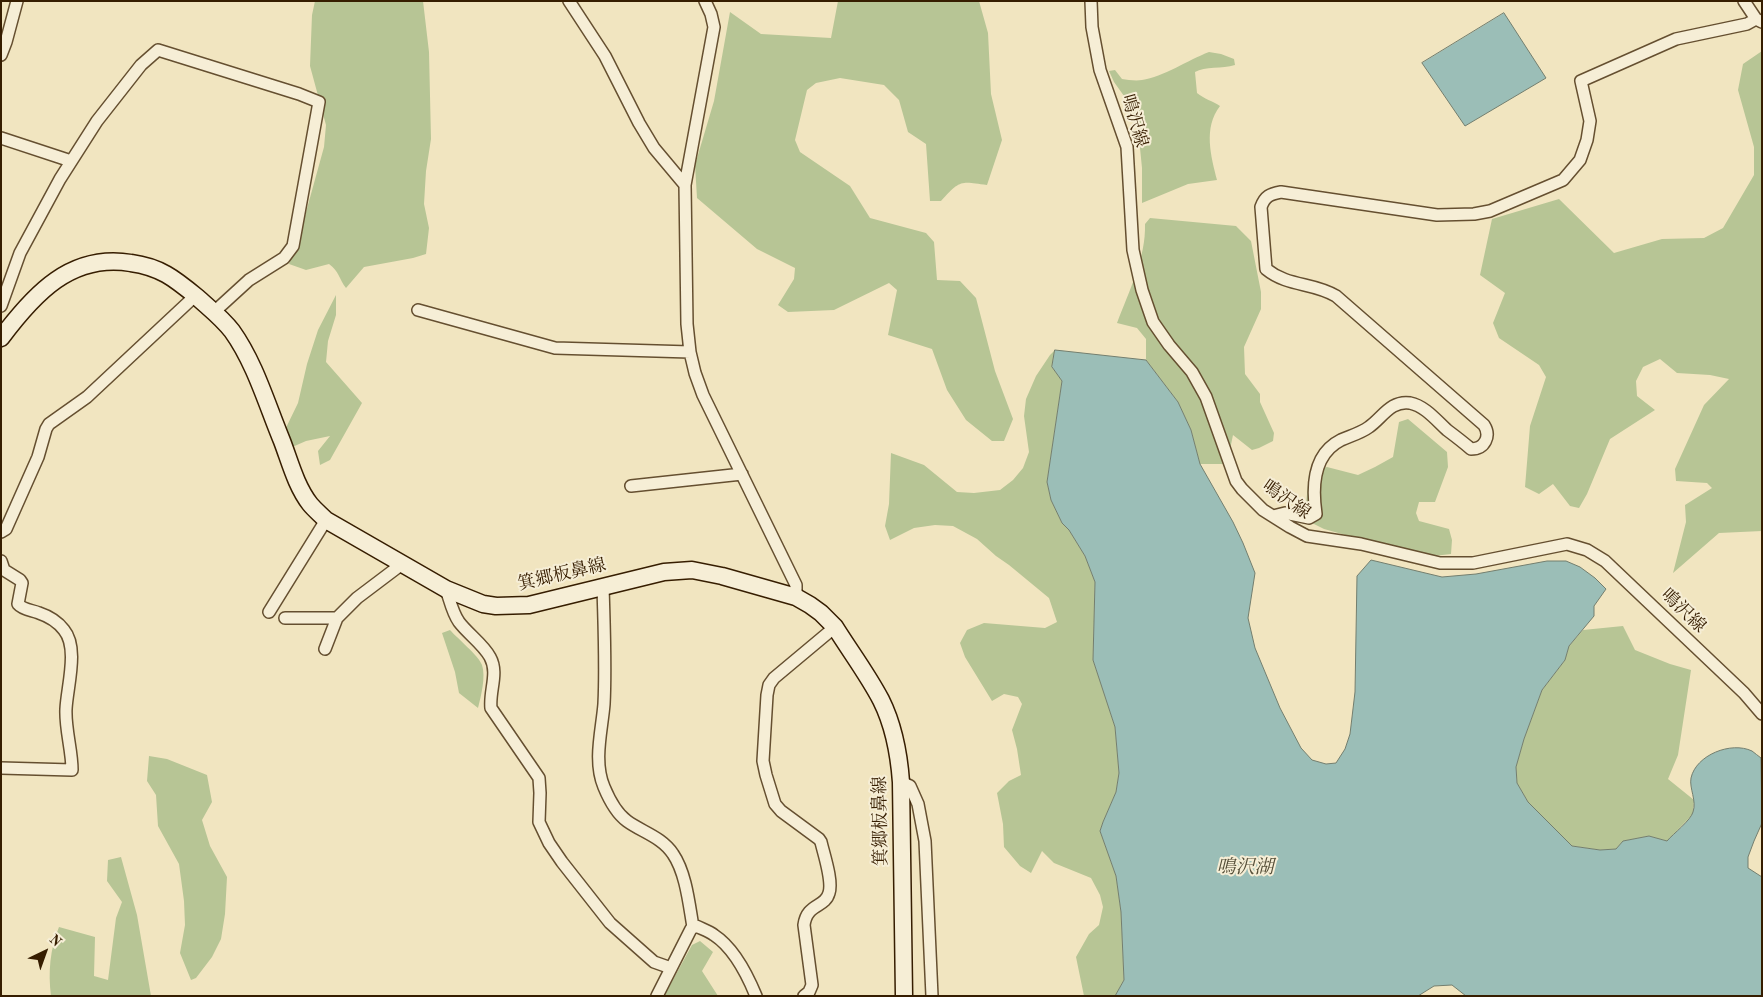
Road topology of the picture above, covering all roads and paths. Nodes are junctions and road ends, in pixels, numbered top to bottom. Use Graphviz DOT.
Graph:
graph roads {
  1 [pos="17,1"];
  2 [pos="568,1"];
  3 [pos="705,1"];
  4 [pos="1091,1"];
  5 [pos="1744,1"];
  6 [pos="1759,20"];
  7 [pos="1,55"];
  8 [pos="1,138"];
  9 [pos="71,161"];
  10 [pos="685,184"];
  11 [pos="196,296"];
  12 [pos="1,306"];
  13 [pos="418,310"];
  14 [pos="214,312"];
  15 [pos="1,338"];
  16 [pos="690,352"];
  17 [pos="742,474"];
  18 [pos="631,486"];
  19 [pos="1273,516"];
  20 [pos="326,520"];
  21 [pos="1,532"];
  22 [pos="1,560"];
  23 [pos="402,564"];
  24 [pos="603,586"];
  25 [pos="446,589"];
  26 [pos="796,597"];
  27 [pos="269,612"];
  28 [pos="285,618"];
  29 [pos="337,618"];
  30 [pos="835,627"];
  31 [pos="326,649"];
  32 [pos="1762,714"];
  33 [pos="1,768"];
  34 [pos="901,782"];
  35 [pos="693,927"];
  36 [pos="671,968"];
  37 [pos="656,996"];
  38 [pos="756,996"];
  39 [pos="804,996"];
  40 [pos="904,996"];
  41 [pos="932,996"];
  1 -- 7 [label="street"];
  2 -- 10 [label="street"];
  3 -- 10 [label="street"];
  4 -- 19 [label="street, 鳴沢線"];
  5 -- 6 [label="street"];
  6 -- 19 [label="street"];
  8 -- 9 [label="street"];
  9 -- 12 [label="street"];
  9 -- 14 [label="street"];
  10 -- 16 [label="street"];
  11 -- 14 [label="main road, 箕郷板鼻線"];
  11 -- 15 [label="main road, 箕郷板鼻線"];
  11 -- 21 [label="street"];
  13 -- 16 [label="street"];
  14 -- 20 [label="main road, 箕郷板鼻線"];
  16 -- 17 [label="street"];
  17 -- 18 [label="street"];
  17 -- 26 [label="street"];
  19 -- 32 [label="street, 鳴沢線"];
  20 -- 23 [label="main road, 箕郷板鼻線"];
  20 -- 27 [label="street"];
  22 -- 33 [label="street"];
  23 -- 25 [label="main road, 箕郷板鼻線"];
  23 -- 29 [label="street"];
  24 -- 25 [label="main road, 箕郷板鼻線"];
  24 -- 26 [label="main road, 箕郷板鼻線"];
  24 -- 35 [label="street"];
  25 -- 36 [label="street"];
  26 -- 30 [label="main road, 箕郷板鼻線"];
  28 -- 29 [label="street"];
  29 -- 31 [label="street"];
  30 -- 34 [label="main road, 箕郷板鼻線"];
  30 -- 39 [label="street"];
  34 -- 40 [label="main road, 箕郷板鼻線"];
  34 -- 41 [label="street"];
  35 -- 36 [label="street"];
  35 -- 38 [label="street"];
  36 -- 37 [label="street"];
}
